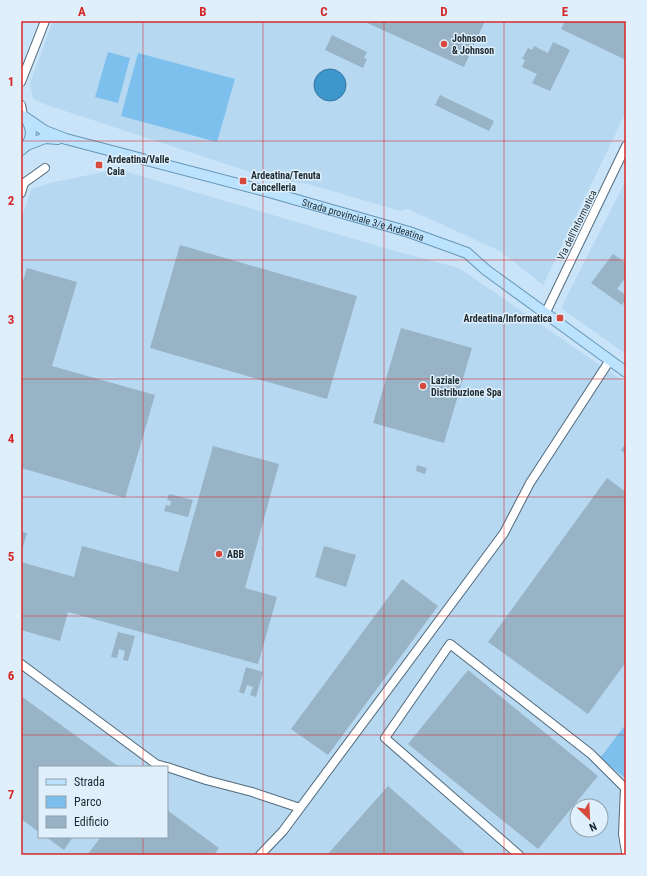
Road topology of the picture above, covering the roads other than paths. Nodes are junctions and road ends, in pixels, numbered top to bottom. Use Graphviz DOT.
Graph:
graph roads {
  1 [pos="46,21"];
  2 [pos="21,82"];
  3 [pos="21,105"];
  4 [pos="22,116"];
  5 [pos="66,139"];
  6 [pos="626,146"];
  7 [pos="24,148"];
  8 [pos="45,168"];
  9 [pos="21,193"];
  10 [pos="546,312"];
  11 [pos="610,360"];
  12 [pos="626,372"];
  13 [pos="21,664"];
  14 [pos="163,766"];
  15 [pos="168,767"];
  16 [pos="300,808"];
  17 [pos="626,852"];
  18 [pos="260,855"];
  19 [pos="518,855"];
  1 -- 2 [label="street"];
  3 -- 4 [label="street"];
  4 -- 5 [label="main road"];
  4 -- 7 [label="main road"];
  5 -- 7 [label="main road"];
  5 -- 10 [label="main road, Strada provinciale 3/e Ardeatina"];
  6 -- 10 [label="street, Via dell'Informatica"];
  8 -- 9 [label="street"];
  10 -- 11 [label="main road, Strada provinciale 3/e Ardeatina"];
  11 -- 12 [label="main road, Strada provinciale 3/e Ardeatina"];
  11 -- 16 [label="street"];
  13 -- 14 [label="street"];
  15 -- 16 [label="street"];
  16 -- 18 [label="street"];
  17 -- 19 [label="street"];
}
